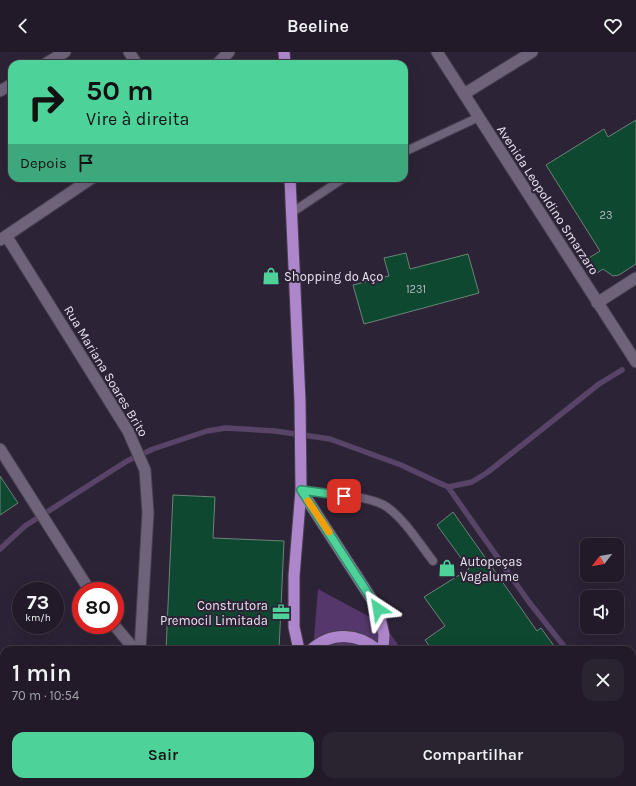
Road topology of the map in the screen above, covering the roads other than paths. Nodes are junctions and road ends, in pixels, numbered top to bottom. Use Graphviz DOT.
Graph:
graph roads {
  1 [pos="65,52"];
  2 [pos="229,52"];
  3 [pos="437,52"];
  4 [pos="532,52"];
  5 [pos="52,60"];
  6 [pos="222,60"];
  7 [pos="464,94"];
  8 [pos="479,117"];
  9 [pos="408,150"];
  10 [pos="86,182"];
  11 [pos="290,182"];
  12 [pos="338,182"];
  13 [pos="291,213"];
  14 [pos="3,239"];
  15 [pos="636,278"];
  16 [pos="597,303"];
  17 [pos="636,362"];
  18 [pos="0,449"];
  19 [pos="301,490"];
  20 [pos="433,561"];
  21 [pos="84,582"];
  22 [pos="122,634"];
  23 [pos="132,646"];
  24 [pos="140,646"];
  25 [pos="298,646"];
  26 [pos="317,646"];
  27 [pos="373,646"];
  28 [pos="383,646"];
  1 -- 5 [label="street"];
  2 -- 6 [label="street"];
  3 -- 7 [label="street, Avenida Leopoldino Smarzaro"];
  4 -- 7 [label="street"];
  7 -- 8 [label="street, Avenida Leopoldino Smarzaro"];
  8 -- 9 [label="lane"];
  8 -- 16 [label="street, Avenida Leopoldino Smarzaro"];
  10 -- 14 [label="street"];
  11 -- 13 [label="highway"];
  12 -- 13 [label="lane"];
  13 -- 19 [label="highway"];
  14 -- 24 [label="street, Rua Mariana Soares Brito"];
  15 -- 16 [label="street"];
  16 -- 17 [label="street, Avenida Leopoldino Smarzaro"];
  18 -- 21 [label="street"];
  19 -- 20 [label="lane"];
  19 -- 25 [label="highway"];
  19 -- 28 [label="highway"];
  22 -- 23 [label="street"];
  26 -- 27 [label="highway"];
}
